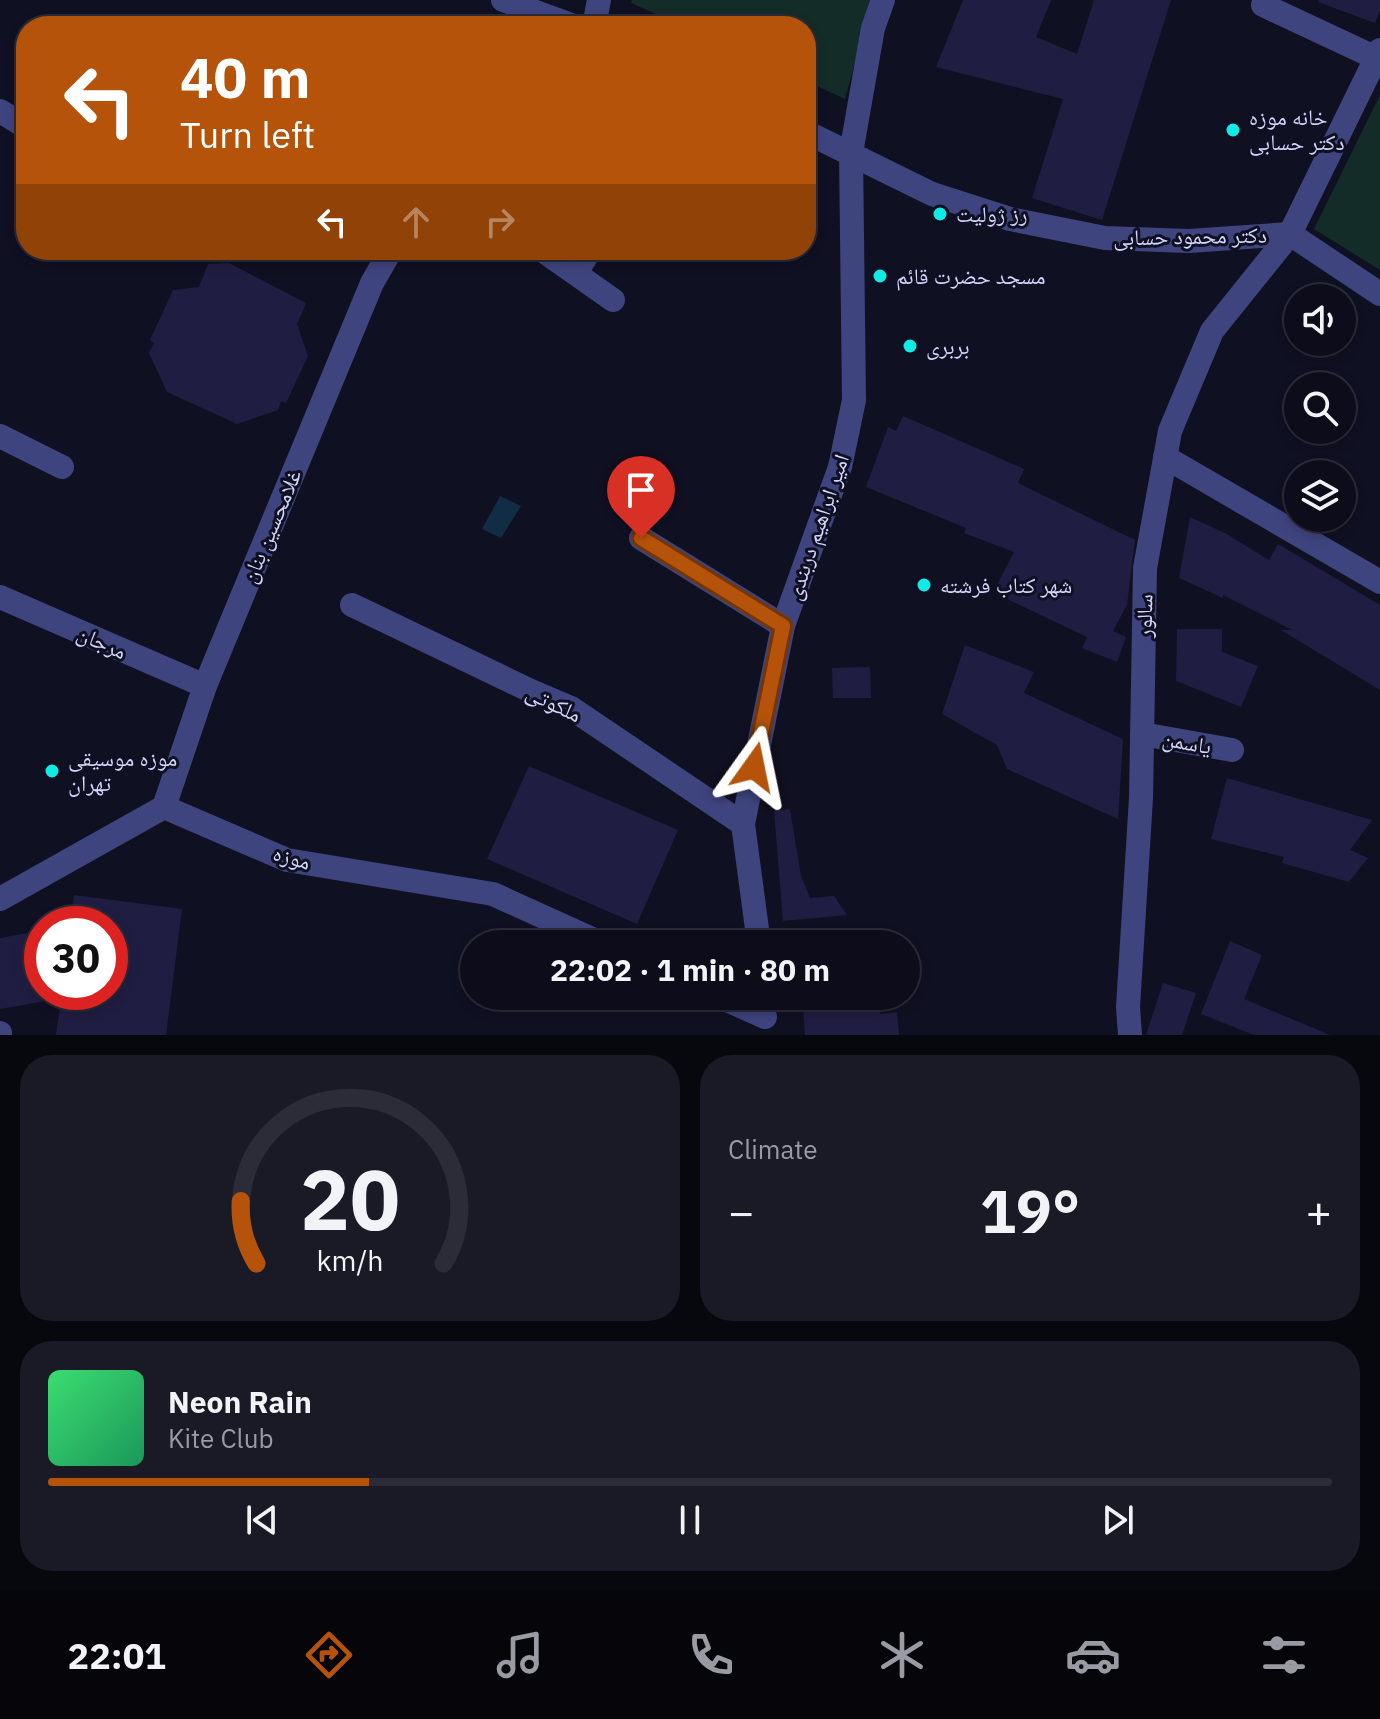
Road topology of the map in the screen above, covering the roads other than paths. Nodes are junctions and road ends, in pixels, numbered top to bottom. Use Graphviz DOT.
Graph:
graph roads {
  1 [pos="503,0"];
  2 [pos="883,0"];
  3 [pos="1263,5"];
  4 [pos="524,16"];
  5 [pos="1378,54"];
  6 [pos="816,137"];
  7 [pos="851,153"];
  8 [pos="1290,234"];
  9 [pos="385,260"];
  10 [pos="557,260"];
  11 [pos="584,260"];
  12 [pos="576,273"];
  13 [pos="1380,294"];
  14 [pos="613,300"];
  15 [pos="0,436"];
  16 [pos="1165,457"];
  17 [pos="62,467"];
  18 [pos="641,538"];
  19 [pos="1380,582"];
  20 [pos="0,597"];
  21 [pos="352,605"];
  22 [pos="783,626"];
  23 [pos="205,686"];
  24 [pos="1142,734"];
  25 [pos="1232,750"];
  26 [pos="164,807"];
  27 [pos="743,824"];
  28 [pos="0,899"];
  29 [pos="572,930"];
  30 [pos="757,930"];
  31 [pos="1130,1035"];
  1 -- 4 [label="street"];
  2 -- 7 [label="street, امیر ابراهیم دربندی"];
  3 -- 5 [label="street"];
  5 -- 8 [label="street, دکتر محمود حسابی"];
  6 -- 7 [label="street, دکتر محمود حسابی"];
  7 -- 8 [label="street, دکتر محمود حسابی"];
  7 -- 22 [label="street, امیر ابراهیم دربندی"];
  8 -- 13 [label="street"];
  8 -- 16 [label="street, سالور"];
  9 -- 23 [label="street, غلامحسین بنان"];
  10 -- 12 [label="street"];
  11 -- 12 [label="street"];
  12 -- 14 [label="street"];
  15 -- 17 [label="street"];
  16 -- 19 [label="street"];
  16 -- 24 [label="street, سالور"];
  18 -- 22 [label="street"];
  20 -- 23 [label="street, مرجان"];
  21 -- 27 [label="street, ملکوتی"];
  22 -- 27 [label="street, امیر ابراهیم دربندی"];
  23 -- 26 [label="street, غلامحسین بنان"];
  24 -- 25 [label="street, یاسمن"];
  24 -- 31 [label="street, سالور"];
  26 -- 28 [label="street"];
  26 -- 29 [label="street, موزه"];
  27 -- 30 [label="street, امیر ابراهیم دربندی"];
}
